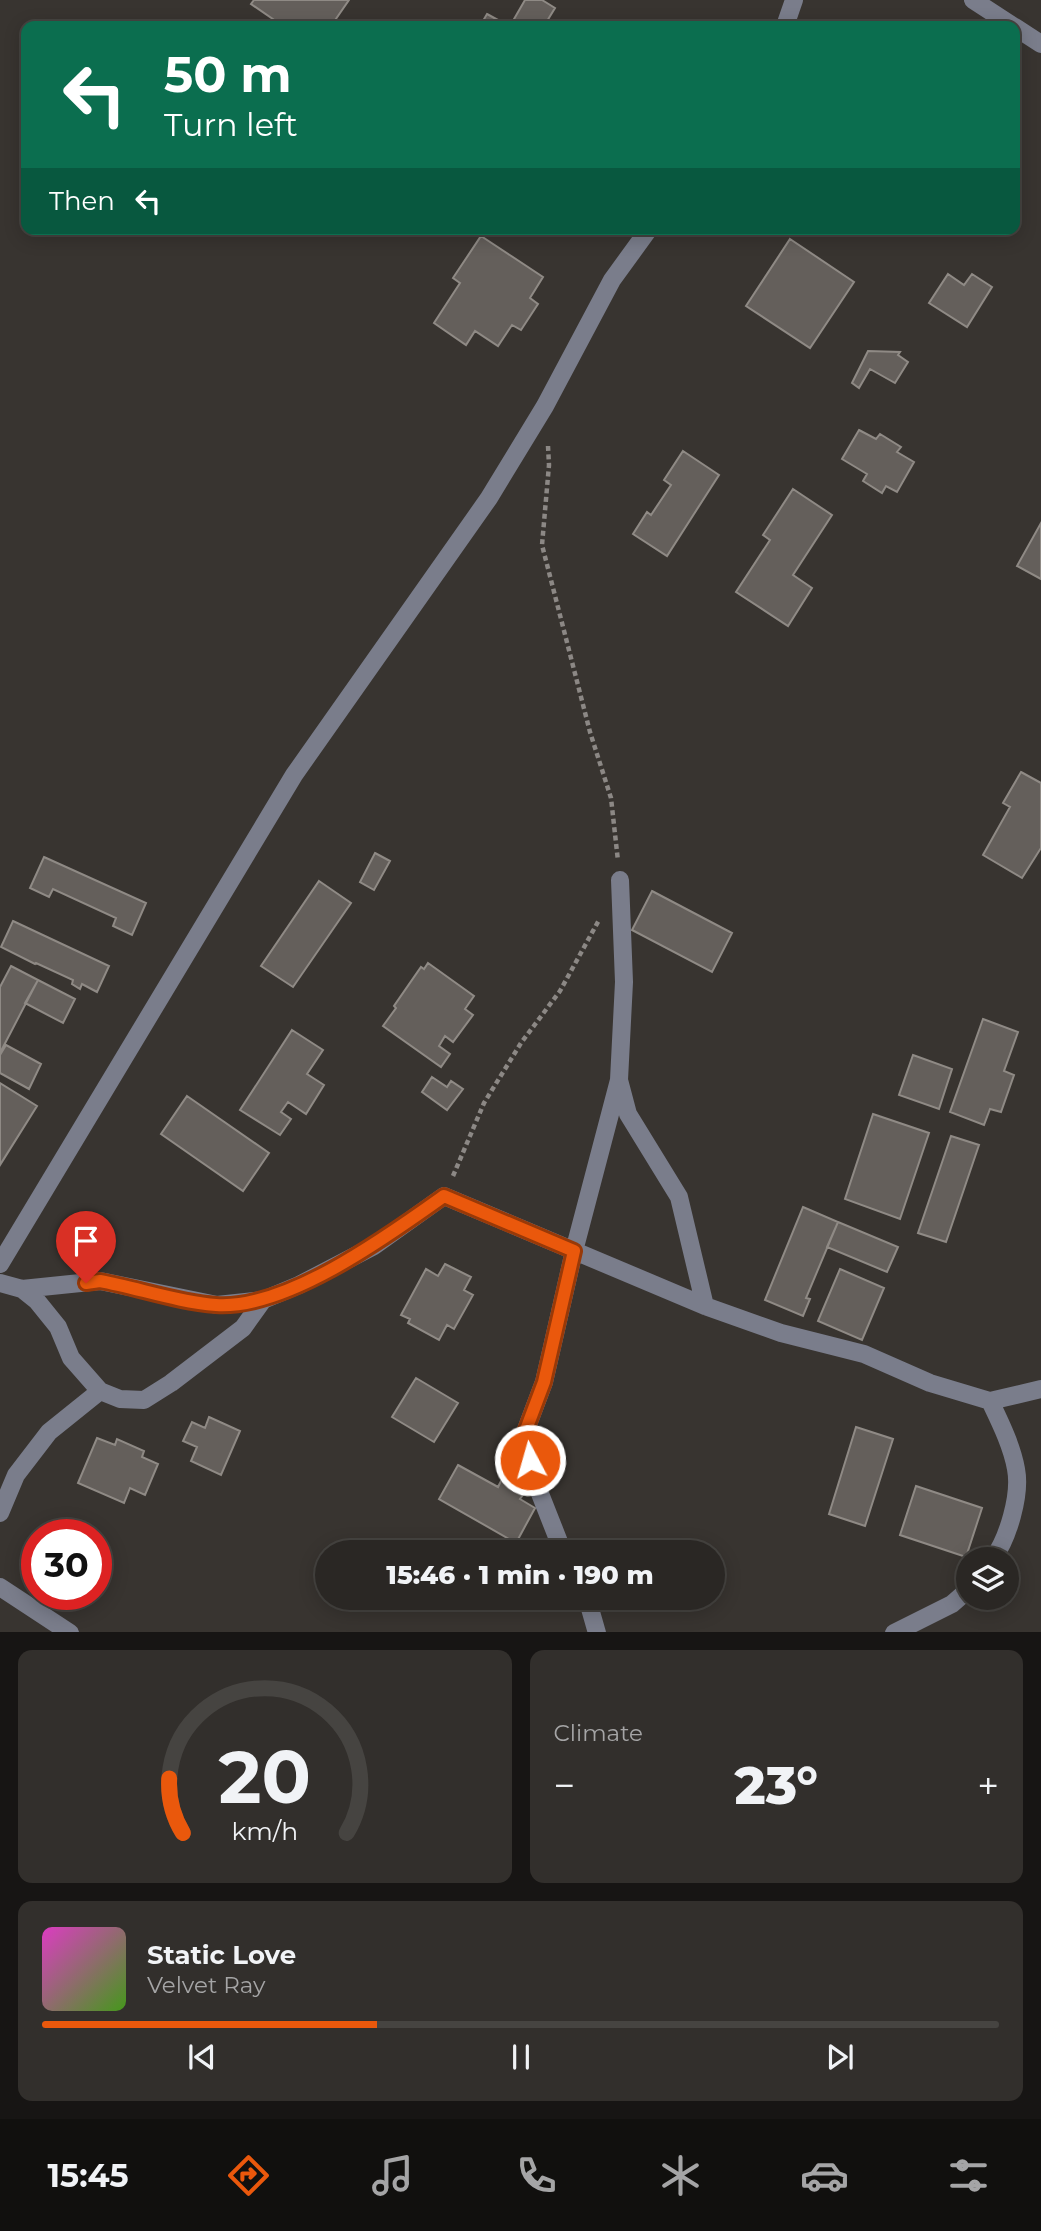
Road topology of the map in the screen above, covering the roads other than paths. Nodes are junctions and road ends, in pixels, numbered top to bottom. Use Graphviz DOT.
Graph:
graph roads {
  1 [pos="794,0"];
  2 [pos="973,0"];
  3 [pos="788,21"];
  4 [pos="1005,21"];
  5 [pos="1020,31"];
  6 [pos="1041,44"];
  7 [pos="645,235"];
  8 [pos="620,880"];
  9 [pos="619,1080"];
  10 [pos="574,1251"];
  11 [pos="0,1264"];
  12 [pos="0,1283"];
  13 [pos="22,1289"];
  14 [pos="263,1300"];
  15 [pos="705,1306"];
  16 [pos="1041,1390"];
  17 [pos="100,1391"];
  18 [pos="990,1401"];
  19 [pos="0,1513"];
  20 [pos="558,1540"];
  21 [pos="999,1547"];
  22 [pos="0,1587"];
  23 [pos="956,1600"];
  24 [pos="590,1610"];
  25 [pos="68,1632"];
  26 [pos="597,1632"];
  27 [pos="896,1632"];
  1 -- 3 [label="street"];
  2 -- 4 [label="street"];
  5 -- 6 [label="street"];
  7 -- 11 [label="street"];
  8 -- 9 [label="street"];
  9 -- 10 [label="street"];
  9 -- 15 [label="street"];
  10 -- 14 [label="street"];
  10 -- 15 [label="street"];
  10 -- 20 [label="street"];
  12 -- 13 [label="street"];
  13 -- 14 [label="street"];
  13 -- 17 [label="street"];
  14 -- 17 [label="street"];
  15 -- 18 [label="street"];
  16 -- 18 [label="street"];
  17 -- 19 [label="street"];
  18 -- 21 [label="street"];
  22 -- 25 [label="street"];
  23 -- 27 [label="street"];
  24 -- 26 [label="street"];
}
